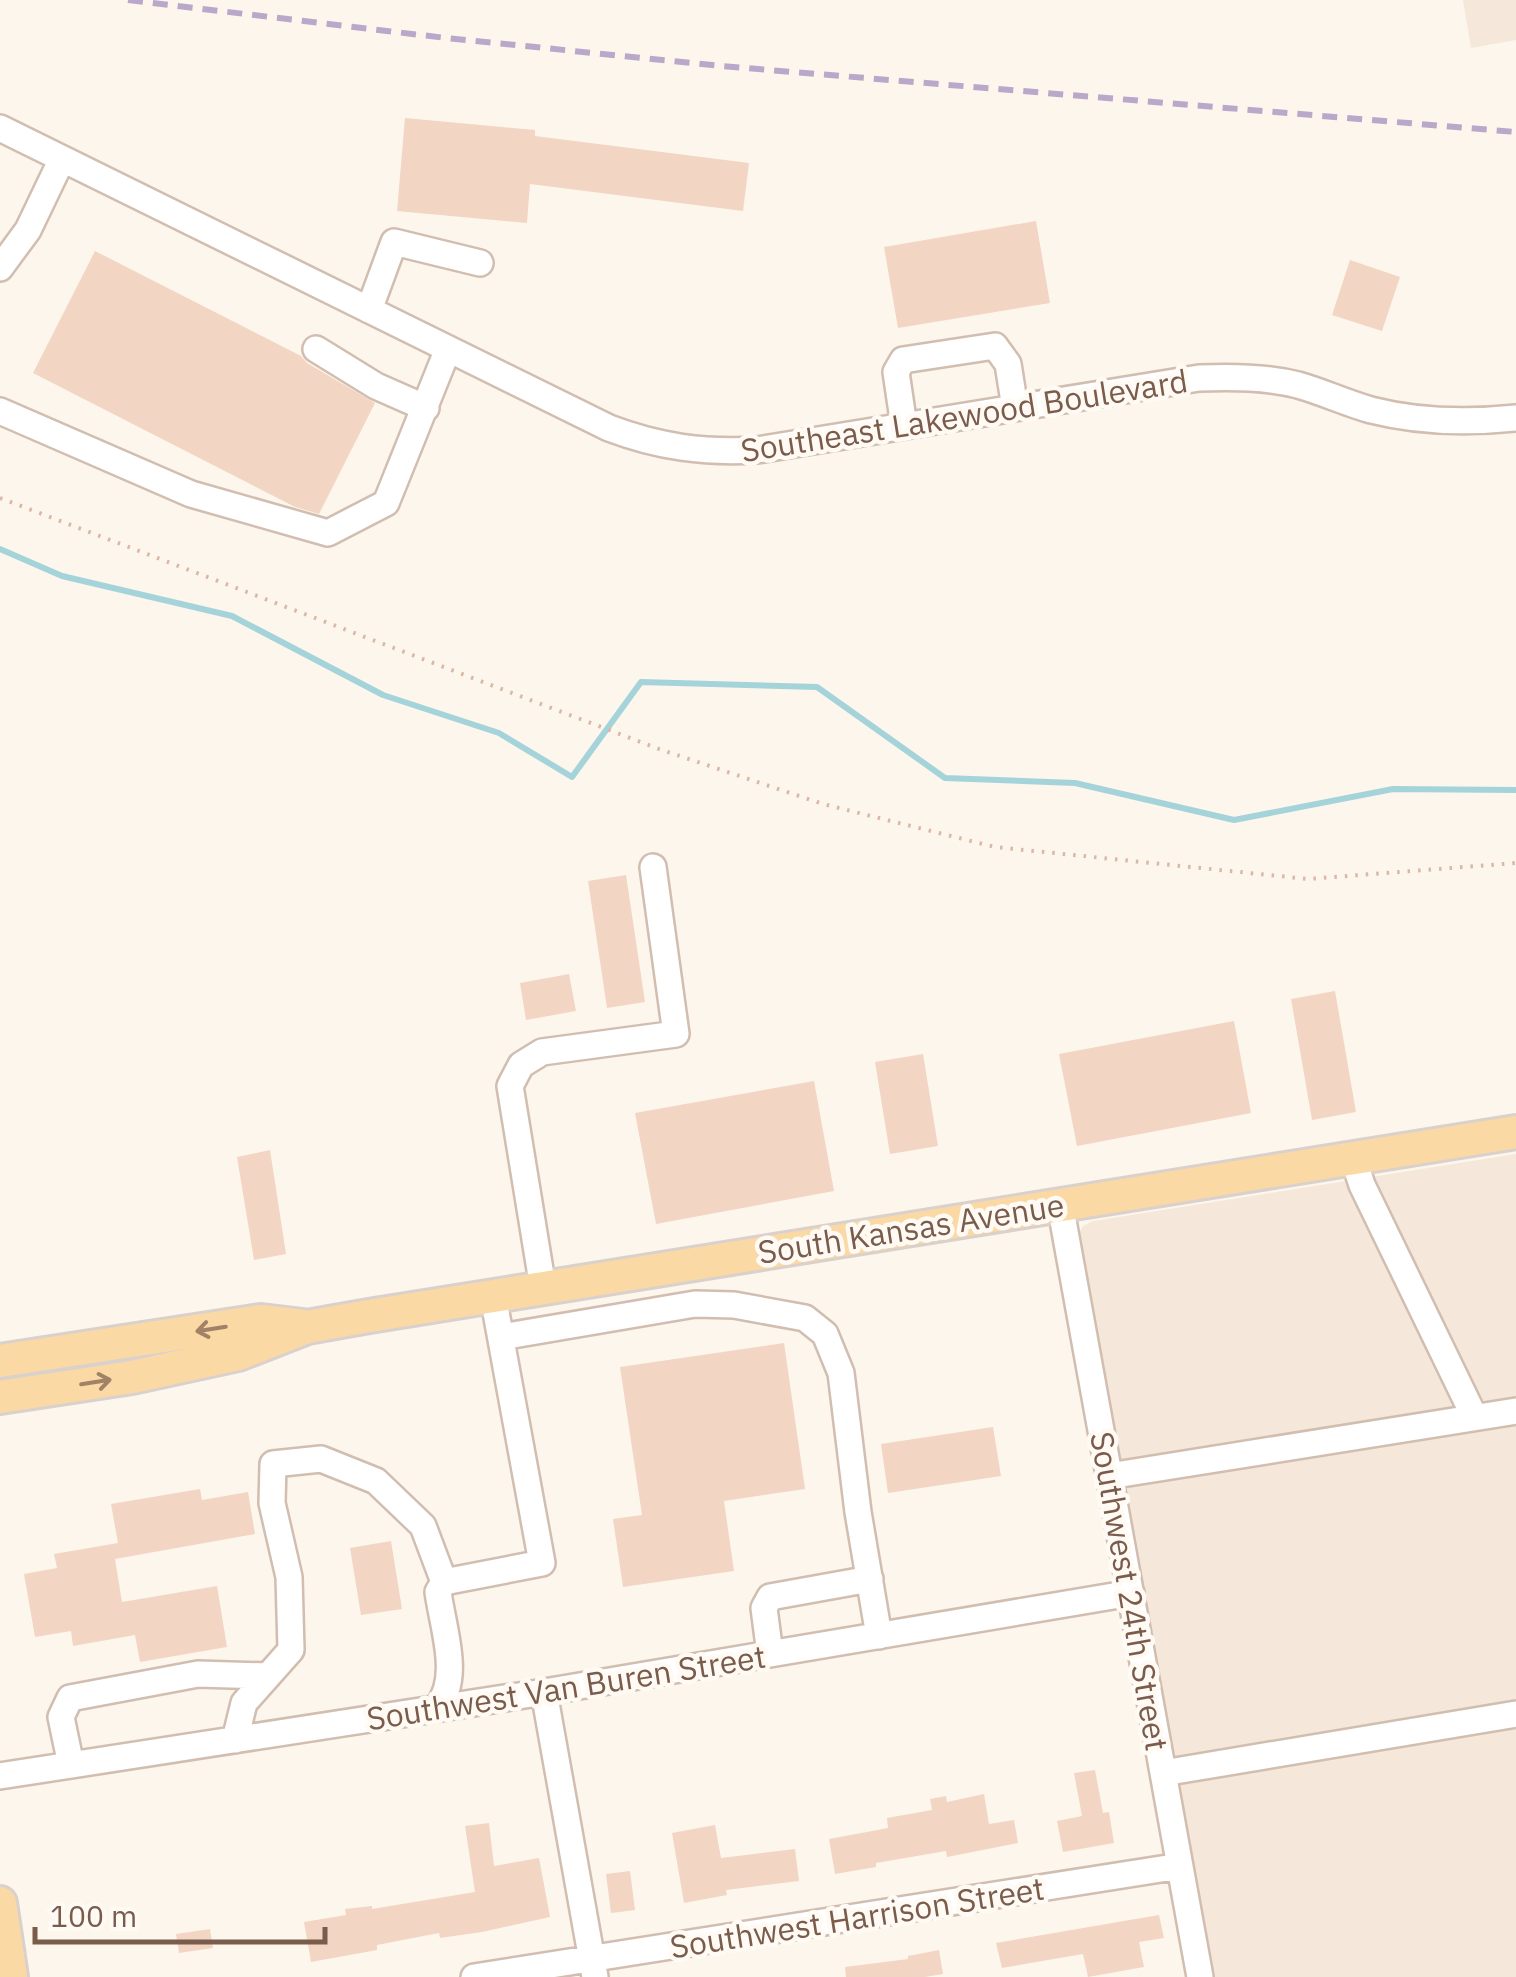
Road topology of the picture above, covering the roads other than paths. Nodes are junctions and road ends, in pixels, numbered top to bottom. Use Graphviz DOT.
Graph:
graph roads {
  1 [pos="0,128"];
  2 [pos="62,159"];
  3 [pos="480,264"];
  4 [pos="0,268"];
  5 [pos="368,310"];
  6 [pos="316,349"];
  7 [pos="448,349"];
  8 [pos="426,408"];
  9 [pos="1015,408"];
  10 [pos="0,411"];
  11 [pos="1516,418"];
  12 [pos="904,426"];
  13 [pos="653,867"];
  14 [pos="1516,1132"];
  15 [pos="1353,1158"];
  16 [pos="1060,1204"];
  17 [pos="543,1288"];
  18 [pos="493,1296"];
  19 [pos="307,1327"];
  20 [pos="501,1337"];
  21 [pos="0,1362"];
  22 [pos="0,1397"];
  23 [pos="1516,1411"];
  24 [pos="1474,1416"];
  25 [pos="1108,1476"];
  26 [pos="870,1579"];
  27 [pos="444,1582"];
  28 [pos="1131,1593"];
  29 [pos="879,1636"];
  30 [pos="770,1654"];
  31 [pos="268,1676"];
  32 [pos="544,1692"];
  33 [pos="436,1709"];
  34 [pos="1516,1714"];
  35 [pos="234,1740"];
  36 [pos="71,1766"];
  37 [pos="1164,1772"];
  38 [pos="0,1776"];
  39 [pos="1180,1866"];
  40 [pos="0,1903"];
  41 [pos="593,1968"];
  42 [pos="11,1977"];
  43 [pos="474,1977"];
  44 [pos="1200,1977"];
  1 -- 2 [label="street, Southeast Lakewood Boulevard"];
  2 -- 4 [label="street"];
  2 -- 5 [label="street, Southeast Lakewood Boulevard"];
  3 -- 5 [label="street"];
  5 -- 7 [label="street, Southeast Lakewood Boulevard"];
  6 -- 8 [label="street"];
  7 -- 8 [label="street"];
  7 -- 12 [label="street, Southeast Lakewood Boulevard"];
  8 -- 10 [label="street"];
  9 -- 11 [label="street, Southeast Lakewood Boulevard"];
  9 -- 12 [label="street, Southeast Lakewood Boulevard"];
  9 -- 12 [label="street"];
  13 -- 17 [label="street"];
  14 -- 15 [label="main road, South Kansas Avenue"];
  15 -- 16 [label="main road, South Kansas Avenue"];
  15 -- 24 [label="street"];
  16 -- 17 [label="main road, South Kansas Avenue"];
  16 -- 25 [label="street, Southwest 24th Street"];
  17 -- 18 [label="main road, South Kansas Avenue"];
  18 -- 19 [label="main road, South Kansas Avenue"];
  18 -- 20 [label="street"];
  19 -- 21 [label="main road, South Kansas Avenue, one-way"];
  22 -- 19 [label="main road, South Kansas Avenue, one-way"];
  20 -- 26 [label="street"];
  20 -- 27 [label="street"];
  23 -- 24 [label="street"];
  24 -- 25 [label="street"];
  25 -- 28 [label="street, Southwest 24th Street"];
  26 -- 29 [label="street"];
  26 -- 30 [label="street"];
  27 -- 31 [label="street"];
  27 -- 33 [label="street"];
  28 -- 29 [label="street, Southwest Van Buren Street"];
  28 -- 37 [label="street, Southwest 24th Street"];
  29 -- 30 [label="street, Southwest Van Buren Street"];
  30 -- 32 [label="street, Southwest Van Buren Street"];
  31 -- 35 [label="street"];
  31 -- 36 [label="street"];
  32 -- 33 [label="street, Southwest Van Buren Street"];
  32 -- 41 [label="street"];
  33 -- 35 [label="street, Southwest Van Buren Street"];
  34 -- 37 [label="street"];
  35 -- 36 [label="street, Southwest Van Buren Street"];
  36 -- 38 [label="street, Southwest Van Buren Street"];
  37 -- 39 [label="street, Southwest 24th Street"];
  39 -- 41 [label="street, Southwest Harrison Street"];
  39 -- 44 [label="street, Southwest 24th Street"];
  40 -- 42 [label="main road"];
  41 -- 43 [label="street, Southwest Harrison Street"];
}
